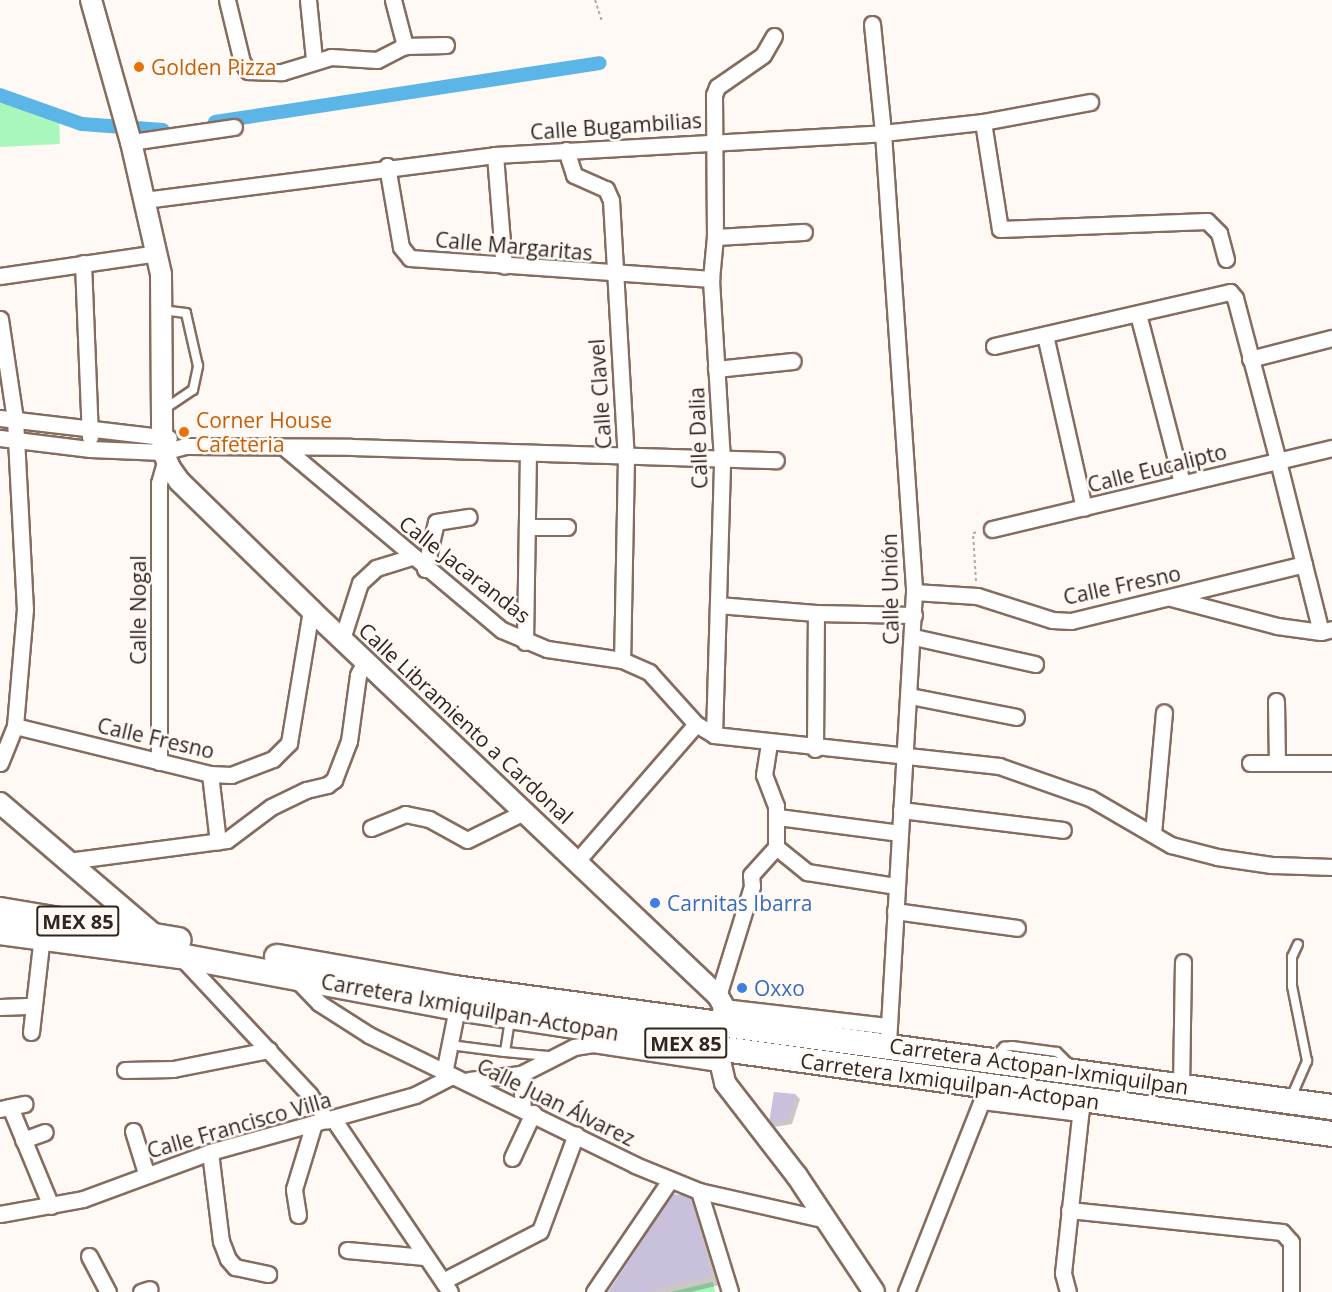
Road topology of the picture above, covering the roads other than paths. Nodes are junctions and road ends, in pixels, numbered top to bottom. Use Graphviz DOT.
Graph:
graph roads {
  1 [pos="91,0"];
  2 [pos="227,0"];
  3 [pos="308,0"];
  4 [pos="393,0"];
  5 [pos="872,24"];
  6 [pos="774,36"];
  7 [pos="446,45"];
  8 [pos="405,46"];
  9 [pos="314,59"];
  10 [pos="1090,102"];
  11 [pos="982,122"];
  12 [pos="234,127"];
  13 [pos="883,133"];
  14 [pos="130,137"];
  15 [pos="714,141"];
  16 [pos="566,150"];
  17 [pos="495,155"];
  18 [pos="387,166"];
  19 [pos="144,200"];
  20 [pos="804,232"];
  21 [pos="715,237"];
  22 [pos="157,253"];
  23 [pos="1227,259"];
  24 [pos="83,263"];
  25 [pos="504,266"];
  26 [pos="612,274"];
  27 [pos="0,276"];
  28 [pos="711,279"];
  29 [pos="161,310"];
  30 [pos="1138,314"];
  31 [pos="0,319"];
  32 [pos="1045,335"];
  33 [pos="1332,338"];
  34 [pos="994,346"];
  35 [pos="1251,359"];
  36 [pos="793,361"];
  37 [pos="716,369"];
  38 [pos="162,411"];
  39 [pos="8,419"];
  40 [pos="90,427"];
  41 [pos="8,438"];
  42 [pos="1332,447"];
  43 [pos="90,448"];
  44 [pos="164,448"];
  45 [pos="286,449"];
  46 [pos="528,455"];
  47 [pos="626,457"];
  48 [pos="722,460"];
  49 [pos="776,460"];
  50 [pos="1278,460"];
  51 [pos="1182,483"];
  52 [pos="1084,508"];
  53 [pos="469,517"];
  54 [pos="529,527"];
  55 [pos="567,527"];
  56 [pos="992,529"];
  57 [pos="411,557"];
  58 [pos="1304,564"];
  59 [pos="425,569"];
  60 [pos="914,592"];
  61 [pos="1168,598"];
  62 [pos="718,605"];
  63 [pos="311,610"];
  64 [pos="816,613"];
  65 [pos="914,615"];
  66 [pos="1326,630"];
  67 [pos="914,637"];
  68 [pos="342,639"];
  69 [pos="525,642"];
  70 [pos="622,660"];
  71 [pos="365,661"];
  72 [pos="1035,664"];
  73 [pos="910,696"];
  74 [pos="1276,701"];
  75 [pos="1164,712"];
  76 [pos="1016,717"];
  77 [pos="696,724"];
  78 [pos="15,726"];
  79 [pos="714,735"];
  80 [pos="769,742"];
  81 [pos="815,749"];
  82 [pos="904,753"];
  83 [pos="159,762"];
  84 [pos="1277,762"];
  85 [pos="0,763"];
  86 [pos="1250,763"];
  87 [pos="1332,763"];
  88 [pos="210,774"];
  89 [pos="0,803"];
  90 [pos="901,810"];
  91 [pos="526,811"];
  92 [pos="778,817"];
  93 [pos="371,828"];
  94 [pos="1063,830"];
  95 [pos="900,832"];
  96 [pos="1153,833"];
  97 [pos="218,842"];
  98 [pos="776,847"];
  99 [pos="68,861"];
  100 [pos="577,861"];
  101 [pos="1332,867"];
  102 [pos="895,886"];
  103 [pos="0,910"];
  104 [pos="895,911"];
  105 [pos="1017,928"];
  106 [pos="0,932"];
  107 [pos="42,936"];
  108 [pos="156,936"];
  109 [pos="1298,944"];
  110 [pos="180,956"];
  111 [pos="1183,962"];
  112 [pos="294,977"];
  113 [pos="34,1006"];
  114 [pos="0,1007"];
  115 [pos="457,1008"];
  116 [pos="721,1009"];
  117 [pos="510,1016"];
  118 [pos="31,1032"];
  119 [pos="888,1035"];
  120 [pos="450,1044"];
  121 [pos="270,1050"];
  122 [pos="505,1052"];
  123 [pos="718,1055"];
  124 [pos="560,1058"];
  125 [pos="125,1070"];
  126 [pos="521,1074"];
  127 [pos="448,1075"];
  128 [pos="467,1080"];
  129 [pos="1182,1088"];
  130 [pos="984,1094"];
  131 [pos="1290,1101"];
  132 [pos="1081,1106"];
  133 [pos="12,1107"];
  134 [pos="1332,1107"];
  135 [pos="528,1111"];
  136 [pos="325,1121"];
  137 [pos="133,1131"];
  138 [pos="45,1132"];
  139 [pos="576,1134"];
  140 [pos="1332,1134"];
  141 [pos="23,1140"];
  142 [pos="210,1152"];
  143 [pos="512,1158"];
  144 [pos="146,1173"];
  145 [pos="670,1180"];
  146 [pos="699,1191"];
  147 [pos="51,1206"];
  148 [pos="1069,1210"];
  149 [pos="0,1214"];
  150 [pos="298,1215"];
  151 [pos="822,1219"];
  152 [pos="347,1250"];
  153 [pos="89,1256"];
  154 [pos="425,1257"];
  155 [pos="268,1274"];
  156 [pos="446,1286"];
  157 [pos="108,1292"];
  158 [pos="594,1292"];
  159 [pos="730,1292"];
  160 [pos="873,1292"];
  161 [pos="906,1292"];
  162 [pos="1068,1292"];
  163 [pos="1291,1292"];
  1 -- 14 [label="street"];
  2 -- 9 [label="street"];
  3 -- 9 [label="street"];
  4 -- 8 [label="street"];
  5 -- 13 [label="street, Calle Unión"];
  6 -- 15 [label="street, Calle Dalia"];
  7 -- 8 [label="street"];
  8 -- 9 [label="street"];
  10 -- 11 [label="street, Calle Bugambilias"];
  11 -- 13 [label="street, Calle Bugambilias"];
  11 -- 23 [label="street"];
  12 -- 14 [label="street"];
  13 -- 15 [label="street, Calle Bugambilias"];
  13 -- 60 [label="street, Calle Unión"];
  14 -- 19 [label="street"];
  15 -- 16 [label="street, Calle Bugambilias"];
  15 -- 21 [label="street, Calle Dalia"];
  16 -- 17 [label="street, Calle Bugambilias"];
  16 -- 26 [label="street, Calle Clavel"];
  17 -- 18 [label="street, Calle Bugambilias"];
  17 -- 25 [label="street"];
  18 -- 19 [label="street, Calle Bugambilias"];
  18 -- 25 [label="street, Calle Margaritas"];
  19 -- 22 [label="street"];
  20 -- 21 [label="street"];
  21 -- 28 [label="street, Calle Dalia"];
  22 -- 24 [label="street"];
  22 -- 29 [label="street"];
  24 -- 27 [label="street"];
  24 -- 40 [label="street"];
  25 -- 26 [label="street, Calle Margaritas"];
  26 -- 28 [label="street, Calle Margaritas"];
  26 -- 47 [label="street, Calle Clavel"];
  28 -- 37 [label="street, Calle Dalia"];
  29 -- 38 [label="street"];
  29 -- 38 [label="lane"];
  30 -- 32 [label="street"];
  30 -- 35 [label="street"];
  30 -- 51 [label="street"];
  31 -- 39 [label="street"];
  32 -- 34 [label="street"];
  32 -- 52 [label="street"];
  33 -- 35 [label="street"];
  35 -- 50 [label="street"];
  36 -- 37 [label="street"];
  37 -- 48 [label="street, Calle Dalia"];
  38 -- 44 [label="street"];
  39 -- 40 [label="street"];
  39 -- 41 [label="street"];
  40 -- 43 [label="street"];
  40 -- 44 [label="street"];
  41 -- 43 [label="street"];
  41 -- 78 [label="street"];
  42 -- 50 [label="street, Calle Eucalipto"];
  43 -- 44 [label="street"];
  44 -- 45 [label="street"];
  44 -- 63 [label="street, Calle Libramiento a Cardonal"];
  44 -- 83 [label="street, Calle Nogal"];
  45 -- 46 [label="street"];
  45 -- 57 [label="street, Calle Jacarandas"];
  46 -- 47 [label="street"];
  46 -- 54 [label="street"];
  47 -- 48 [label="street"];
  47 -- 70 [label="street, Calle Clavel"];
  48 -- 49 [label="street"];
  48 -- 62 [label="street, Calle Dalia"];
  50 -- 51 [label="street, Calle Eucalipto"];
  50 -- 58 [label="street"];
  51 -- 52 [label="street, Calle Eucalipto"];
  52 -- 56 [label="street, Calle Eucalipto"];
  53 -- 59 [label="street"];
  54 -- 55 [label="street"];
  54 -- 69 [label="street"];
  57 -- 59 [label="street, Calle Jacarandas"];
  57 -- 68 [label="street"];
  58 -- 61 [label="street, Calle Fresno"];
  58 -- 66 [label="street"];
  59 -- 69 [label="street, Calle Jacarandas"];
  60 -- 61 [label="street, Calle Fresno"];
  60 -- 65 [label="street, Calle Unión"];
  61 -- 66 [label="street"];
  62 -- 64 [label="street"];
  62 -- 79 [label="street, Calle Dalia"];
  63 -- 68 [label="street, Calle Libramiento a Cardonal"];
  63 -- 88 [label="street, Calle Fresno"];
  64 -- 65 [label="street"];
  64 -- 81 [label="street"];
  65 -- 67 [label="street, Calle Unión"];
  67 -- 72 [label="street"];
  67 -- 73 [label="street, Calle Unión"];
  68 -- 71 [label="street, Calle Libramiento a Cardonal"];
  69 -- 70 [label="street, Calle Jacarandas"];
  70 -- 77 [label="street, Calle Jacarandas"];
  71 -- 91 [label="street, Calle Libramiento a Cardonal"];
  71 -- 97 [label="street"];
  73 -- 76 [label="street"];
  73 -- 82 [label="street, Calle Unión"];
  74 -- 84 [label="street"];
  75 -- 96 [label="street"];
  77 -- 79 [label="street, Calle Jacarandas"];
  77 -- 100 [label="street"];
  78 -- 83 [label="street, Calle Fresno"];
  78 -- 85 [label="street"];
  79 -- 80 [label="street, Calle Jacarandas"];
  80 -- 81 [label="street, Calle Jacarandas"];
  80 -- 92 [label="street"];
  81 -- 82 [label="street, Calle Jacarandas"];
  82 -- 90 [label="street, Calle Unión"];
  82 -- 96 [label="street, Calle Jacarandas"];
  83 -- 88 [label="street, Calle Fresno"];
  84 -- 86 [label="street"];
  84 -- 87 [label="street"];
  88 -- 97 [label="street"];
  89 -- 99 [label="street"];
  90 -- 94 [label="street"];
  90 -- 95 [label="street, Calle Unión"];
  91 -- 93 [label="street"];
  91 -- 100 [label="street, Calle Libramiento a Cardonal"];
  92 -- 95 [label="street"];
  92 -- 98 [label="street"];
  95 -- 102 [label="street, Calle Unión"];
  96 -- 101 [label="street, Calle Jacarandas"];
  97 -- 99 [label="street"];
  98 -- 102 [label="street"];
  98 -- 116 [label="street"];
  99 -- 108 [label="street"];
  100 -- 116 [label="street, Calle Libramiento a Cardonal"];
  102 -- 104 [label="street, Calle Unión"];
  103 -- 108 [label="main road, Carretera Actopan-Ixmiquilpan / MEX 85"];
  104 -- 105 [label="street"];
  104 -- 119 [label="street, Calle Unión"];
  106 -- 107 [label="main road, Carretera Ixmiquilpan-Actopan / MEX 85"];
  107 -- 110 [label="main road, Carretera Ixmiquilpan-Actopan / MEX 85"];
  107 -- 113 [label="street"];
  108 -- 110 [label="street"];
  108 -- 116 [label="main road, Carretera Actopan-Ixmiquilpan / MEX 85"];
  109 -- 131 [label="lane"];
  110 -- 112 [label="main road, Carretera Ixmiquilpan-Actopan / MEX 85"];
  110 -- 121 [label="street"];
  111 -- 129 [label="street"];
  112 -- 115 [label="main road, Carretera Ixmiquilpan-Actopan / MEX 85"];
  112 -- 127 [label="street, Calle Juan Álvarez"];
  113 -- 114 [label="street"];
  113 -- 118 [label="street"];
  115 -- 117 [label="main road, Carretera Ixmiquilpan-Actopan / MEX 85"];
  115 -- 120 [label="street"];
  116 -- 119 [label="main road, Carretera Actopan-Ixmiquilpan / MEX 85"];
  116 -- 123 [label="street"];
  117 -- 122 [label="lane"];
  117 -- 123 [label="main road, Carretera Ixmiquilpan-Actopan / MEX 85"];
  119 -- 129 [label="main road, Carretera Actopan-Ixmiquilpan / MEX 85"];
  120 -- 122 [label="lane"];
  120 -- 127 [label="street"];
  121 -- 125 [label="street"];
  121 -- 136 [label="street"];
  122 -- 124 [label="lane"];
  123 -- 124 [label="street"];
  123 -- 130 [label="main road, Carretera Ixmiquilpan-Actopan / MEX 85"];
  123 -- 151 [label="street"];
  124 -- 126 [label="street"];
  126 -- 128 [label="street"];
  126 -- 135 [label="street"];
  127 -- 128 [label="street, Calle Juan Álvarez"];
  127 -- 136 [label="street, Calle Francisco Villa"];
  128 -- 135 [label="street, Calle Juan Álvarez"];
  129 -- 131 [label="main road, Carretera Actopan-Ixmiquilpan / MEX 85"];
  130 -- 132 [label="main road, Carretera Ixmiquilpan-Actopan / MEX 85"];
  130 -- 161 [label="street"];
  131 -- 134 [label="main road, Carretera Actopan-Ixmiquilpan / MEX 85"];
  132 -- 140 [label="main road, Carretera Ixmiquilpan-Actopan / MEX 85"];
  132 -- 148 [label="street"];
  133 -- 141 [label="street"];
  135 -- 139 [label="street, Calle Juan Álvarez"];
  135 -- 143 [label="street"];
  136 -- 142 [label="street, Calle Francisco Villa"];
  136 -- 150 [label="street"];
  136 -- 154 [label="street"];
  137 -- 144 [label="street"];
  138 -- 141 [label="street"];
  139 -- 145 [label="street, Calle Juan Álvarez"];
  139 -- 156 [label="street"];
  141 -- 147 [label="street"];
  142 -- 144 [label="street, Calle Francisco Villa"];
  142 -- 155 [label="street"];
  144 -- 147 [label="street, Calle Francisco Villa"];
  145 -- 146 [label="street, Calle Juan Álvarez"];
  145 -- 158 [label="street"];
  146 -- 151 [label="street, Calle Juan Álvarez"];
  146 -- 159 [label="street"];
  147 -- 149 [label="street, Calle Francisco Villa"];
  148 -- 162 [label="street"];
  148 -- 163 [label="street"];
  151 -- 160 [label="street"];
  152 -- 154 [label="street"];
  153 -- 157 [label="street"];
  154 -- 156 [label="street"];
}
